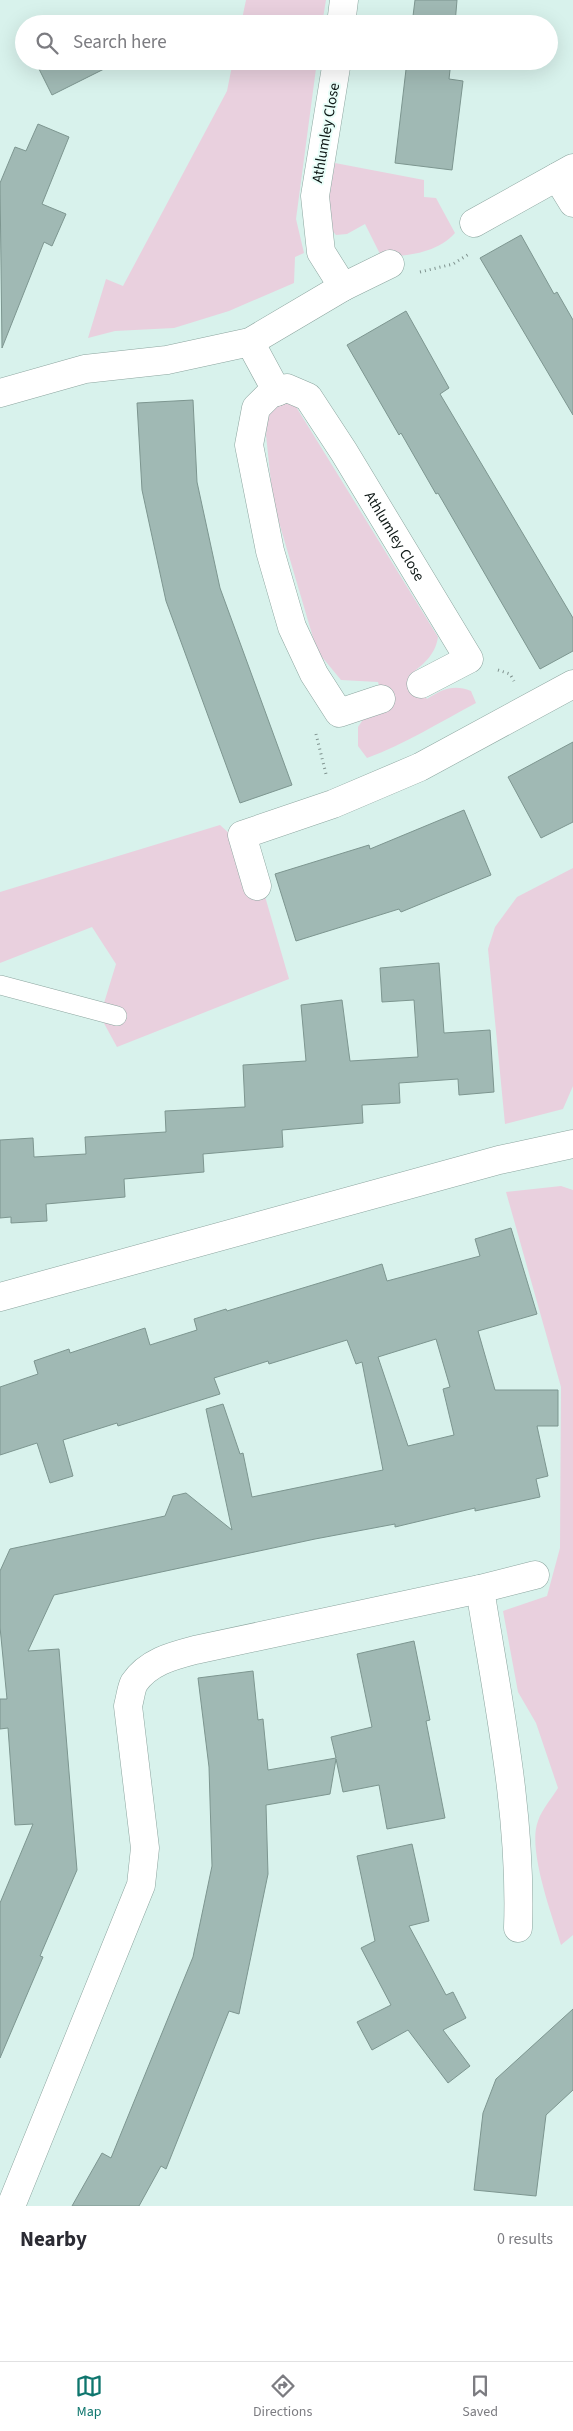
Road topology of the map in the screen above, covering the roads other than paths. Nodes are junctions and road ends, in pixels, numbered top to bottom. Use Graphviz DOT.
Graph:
graph roads {
  1 [pos="344,0"];
  2 [pos="342,15"];
  3 [pos="336,70"];
  4 [pos="565,173"];
  5 [pos="573,203"];
  6 [pos="474,223"];
  7 [pos="390,264"];
  8 [pos="343,287"];
  9 [pos="250,342"];
  10 [pos="277,392"];
  11 [pos="0,393"];
  12 [pos="421,684"];
  13 [pos="573,684"];
  14 [pos="382,699"];
  15 [pos="257,886"];
  16 [pos="0,985"];
  17 [pos="116,1016"];
  18 [pos="573,1144"];
  19 [pos="0,1297"];
  20 [pos="535,1576"];
  21 [pos="480,1589"];
  22 [pos="518,1928"];
  23 [pos="11,2206"];
  1 -- 2 [label="street"];
  3 -- 8 [label="street, Athlumley Close"];
  4 -- 5 [label="street"];
  4 -- 6 [label="street"];
  7 -- 8 [label="street"];
  8 -- 9 [label="street"];
  9 -- 10 [label="street"];
  9 -- 11 [label="street"];
  10 -- 12 [label="street, Athlumley Close"];
  10 -- 14 [label="street"];
  13 -- 15 [label="street"];
  16 -- 17 [label="lane"];
  18 -- 19 [label="street"];
  20 -- 21 [label="street"];
  21 -- 22 [label="street"];
  21 -- 23 [label="street"];
}
